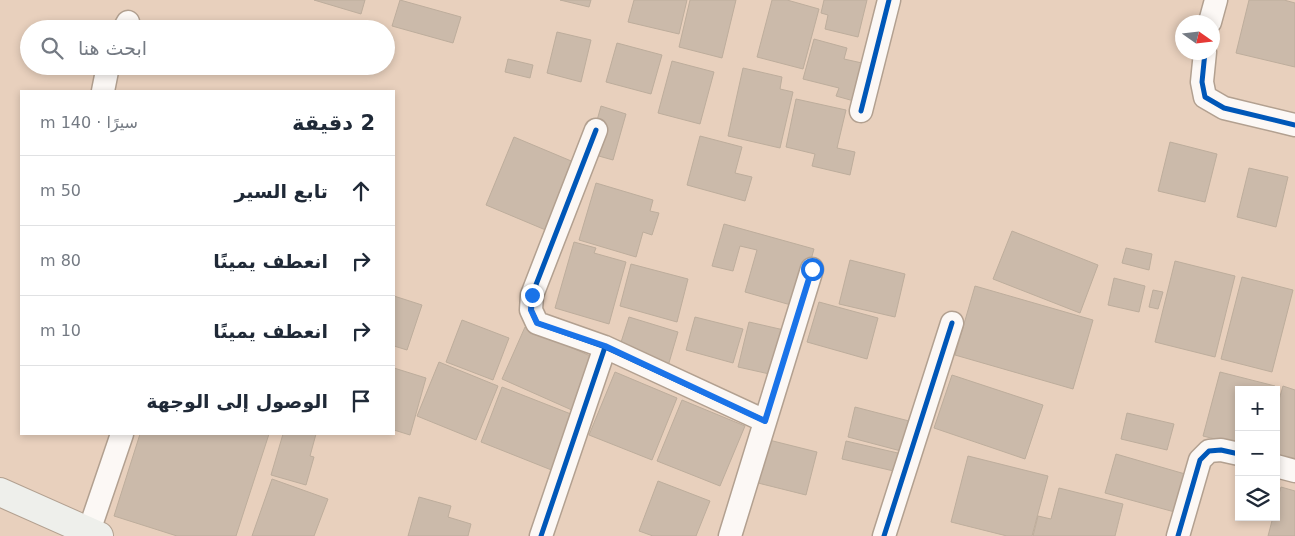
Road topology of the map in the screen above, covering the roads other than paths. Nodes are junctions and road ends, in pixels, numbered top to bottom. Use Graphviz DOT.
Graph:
graph roads {
  1 [pos="888,0"];
  2 [pos="1216,0"];
  3 [pos="1212,15"];
  4 [pos="1204,60"];
  5 [pos="106,75"];
  6 [pos="103,90"];
  7 [pos="862,111"];
  8 [pos="1295,125"];
  9 [pos="596,130"];
  10 [pos="812,269"];
  11 [pos="952,323"];
  12 [pos="605,346"];
  13 [pos="765,421"];
  14 [pos="122,435"];
  15 [pos="1235,453"];
  16 [pos="1280,467"];
  17 [pos="1295,472"];
  18 [pos="0,492"];
  19 [pos="94,533"];
  20 [pos="541,536"];
  21 [pos="730,536"];
  22 [pos="884,536"];
  23 [pos="1178,536"];
  1 -- 7 [label="street"];
  2 -- 3 [label="street"];
  4 -- 8 [label="street"];
  5 -- 6 [label="street"];
  9 -- 12 [label="street"];
  10 -- 13 [label="street"];
  11 -- 22 [label="street"];
  12 -- 13 [label="street"];
  12 -- 20 [label="street"];
  13 -- 21 [label="street"];
  14 -- 19 [label="street"];
  15 -- 23 [label="street"];
  16 -- 17 [label="street"];
  18 -- 19 [label="main road"];
}
